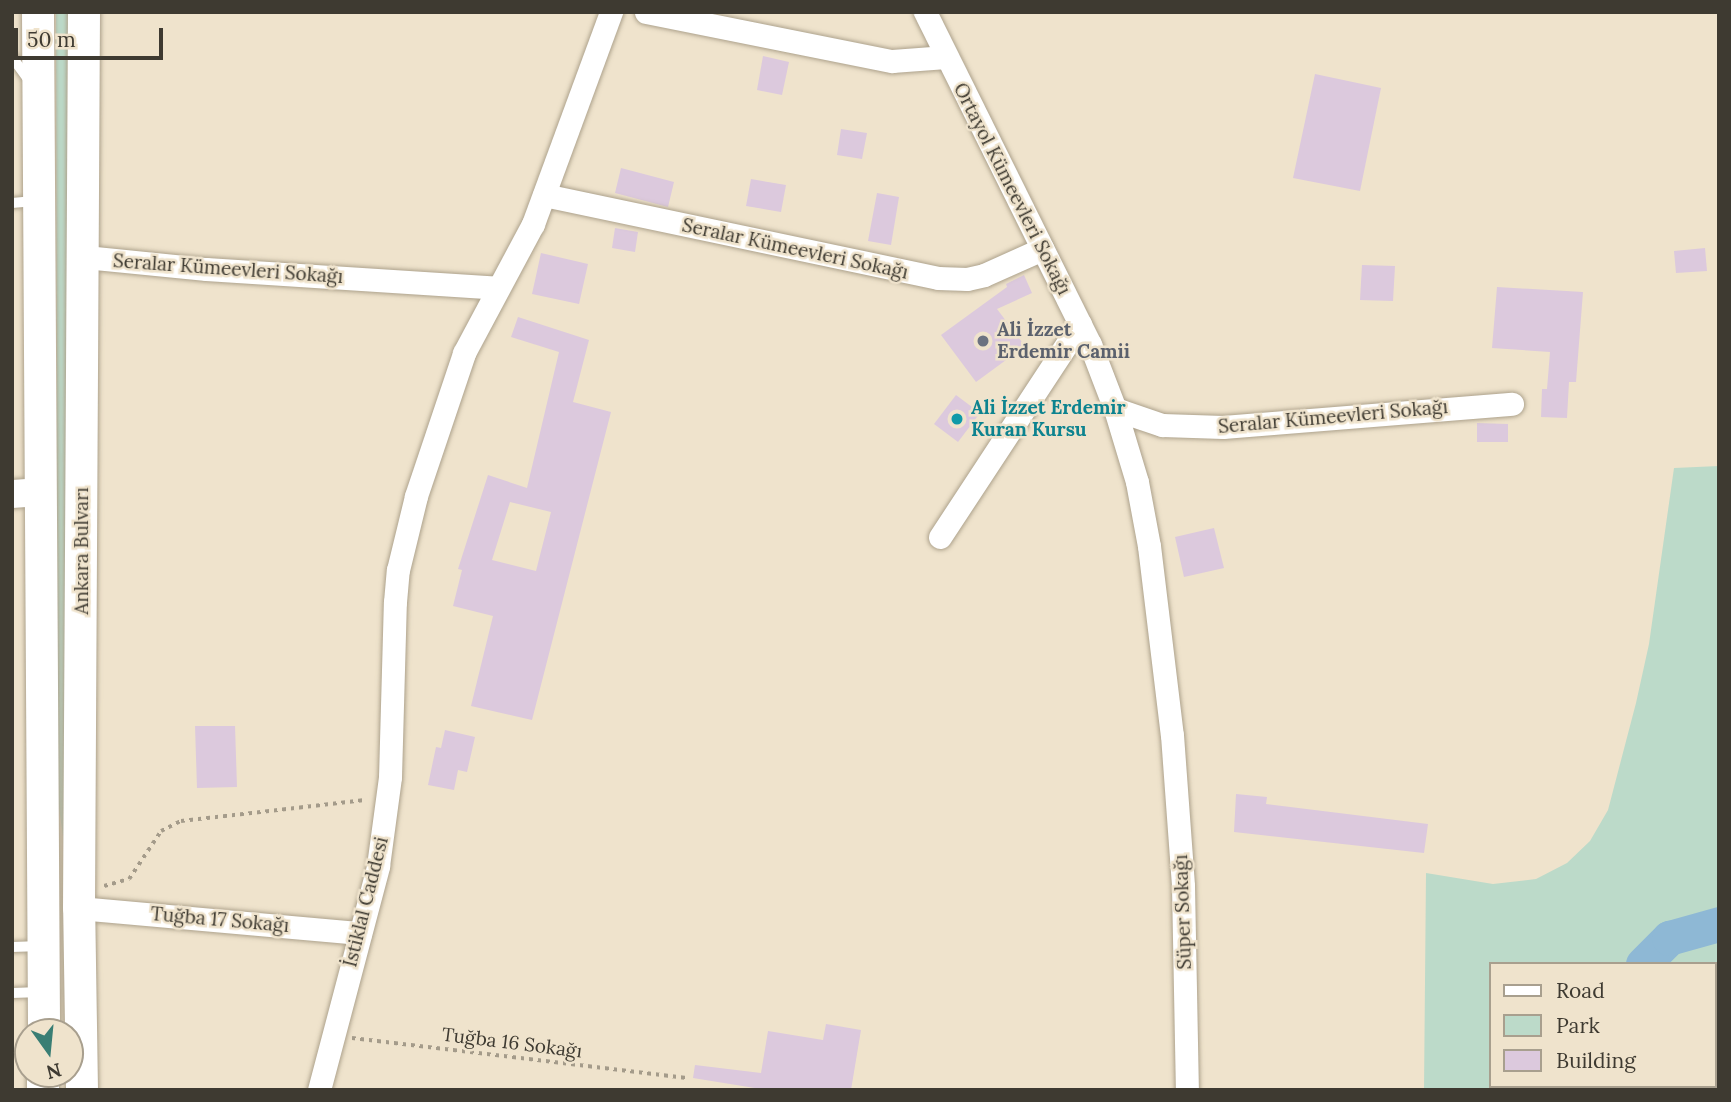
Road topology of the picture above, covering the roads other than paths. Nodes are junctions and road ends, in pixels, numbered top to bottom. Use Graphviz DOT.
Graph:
graph roads {
  1 [pos="38,12"];
  2 [pos="84,12"];
  3 [pos="611,12"];
  4 [pos="646,12"];
  5 [pos="925,12"];
  6 [pos="12,57"];
  7 [pos="946,57"];
  8 [pos="38,93"];
  9 [pos="544,195"];
  10 [pos="27,202"];
  11 [pos="1042,249"];
  12 [pos="85,257"];
  13 [pos="498,288"];
  14 [pos="1080,324"];
  15 [pos="1512,404"];
  16 [pos="1115,409"];
  17 [pos="25,493"];
  18 [pos="940,537"];
  19 [pos="1172,735"];
  20 [pos="79,908"];
  21 [pos="360,933"];
  22 [pos="44,946"];
  23 [pos="12,947"];
  24 [pos="44,992"];
  25 [pos="12,993"];
  26 [pos="44,1018"];
  27 [pos="82,1090"];
  28 [pos="319,1090"];
  29 [pos="1187,1090"];
  1 -- 8 [label="main road"];
  2 -- 12 [label="main road, Ankara Bulvarı"];
  3 -- 9 [label="street"];
  4 -- 7 [label="street"];
  5 -- 7 [label="street, Ortayol Kümeevleri Sokağı"];
  6 -- 8 [label="lane"];
  7 -- 11 [label="street, Ortayol Kümeevleri Sokağı"];
  8 -- 10 [label="main road"];
  9 -- 11 [label="street, Seralar Kümeevleri Sokağı"];
  9 -- 13 [label="street"];
  10 -- 17 [label="main road"];
  11 -- 14 [label="street, Ortayol Kümeevleri Sokağı"];
  12 -- 13 [label="street, Seralar Kümeevleri Sokağı"];
  12 -- 20 [label="main road, Ankara Bulvarı"];
  13 -- 21 [label="street, İstiklal Caddesi"];
  14 -- 16 [label="street, Ortayol Kümeevleri Sokağı"];
  14 -- 18 [label="street"];
  15 -- 16 [label="street, Seralar Kümeevleri Sokağı"];
  16 -- 19 [label="street, Ortayol Kümeevleri Sokağı"];
  17 -- 22 [label="main road"];
  19 -- 29 [label="street, Süper Sokağı"];
  20 -- 21 [label="street, Tuğba 17 Sokağı"];
  20 -- 27 [label="main road, Ankara Bulvarı"];
  21 -- 28 [label="street, İstiklal Caddesi"];
  22 -- 23 [label="lane"];
  22 -- 24 [label="main road"];
  24 -- 25 [label="lane"];
  24 -- 26 [label="main road"];
}
